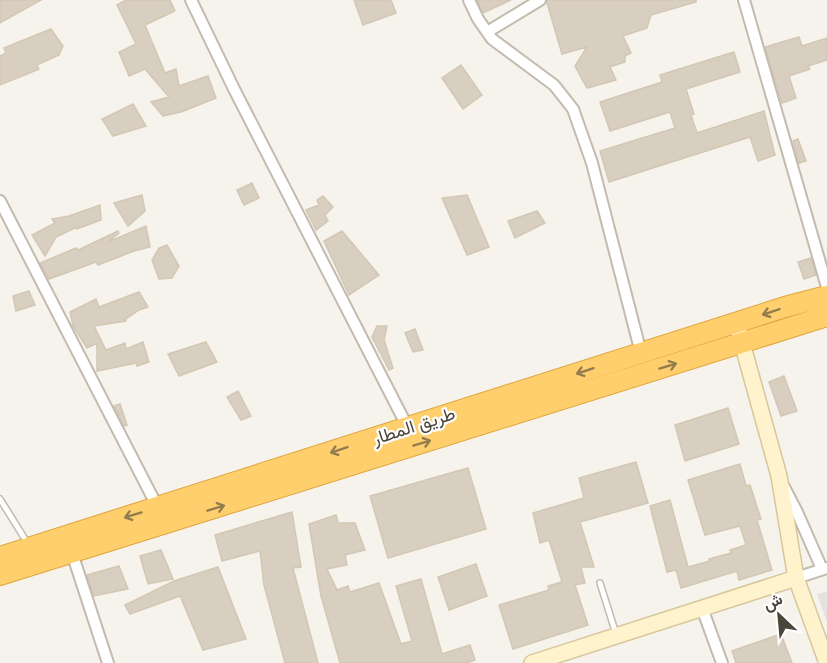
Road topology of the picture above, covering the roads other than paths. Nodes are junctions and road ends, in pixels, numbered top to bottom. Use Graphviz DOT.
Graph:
graph roads {
  1 [pos="191,0"];
  2 [pos="469,0"];
  3 [pos="540,0"];
  4 [pos="744,0"];
  5 [pos="487,32"];
  6 [pos="0,201"];
  7 [pos="827,287"];
  8 [pos="827,296"];
  9 [pos="827,316"];
  10 [pos="735,324"];
  11 [pos="743,343"];
  12 [pos="641,353"];
  13 [pos="408,428"];
  14 [pos="779,476"];
  15 [pos="0,500"];
  16 [pos="158,508"];
  17 [pos="30,547"];
  18 [pos="72,553"];
  19 [pos="0,557"];
  20 [pos="825,569"];
  21 [pos="0,575"];
  22 [pos="796,578"];
  23 [pos="600,583"];
  24 [pos="702,608"];
  25 [pos="616,636"];
  26 [pos="108,663"];
  27 [pos="532,663"];
  28 [pos="722,663"];
  29 [pos="827,663"];
  1 -- 13 [label="street"];
  2 -- 5 [label="street"];
  3 -- 5 [label="street"];
  4 -- 7 [label="street"];
  5 -- 12 [label="street"];
  6 -- 16 [label="street"];
  8 -- 10 [label="highway, طريق المطار, one-way"];
  9 -- 11 [label="highway, طريق المطار"];
  10 -- 11 [label="street"];
  10 -- 12 [label="highway, طريق المطار"];
  11 -- 14 [label="street"];
  18 -- 11 [label="highway, طريق المطار, one-way"];
  12 -- 13 [label="highway, طريق المطار, one-way"];
  13 -- 16 [label="highway, طريق المطار, one-way"];
  14 -- 20 [label="street"];
  14 -- 22 [label="street"];
  15 -- 17 [label="lane"];
  16 -- 17 [label="highway, طريق المطار, one-way"];
  17 -- 19 [label="highway, طريق المطار"];
  18 -- 21 [label="highway, طريق المطار"];
  18 -- 26 [label="street"];
  20 -- 22 [label="street"];
  22 -- 24 [label="street"];
  22 -- 29 [label="street"];
  23 -- 25 [label="lane"];
  24 -- 25 [label="street"];
  24 -- 28 [label="street"];
  25 -- 27 [label="street"];
}
